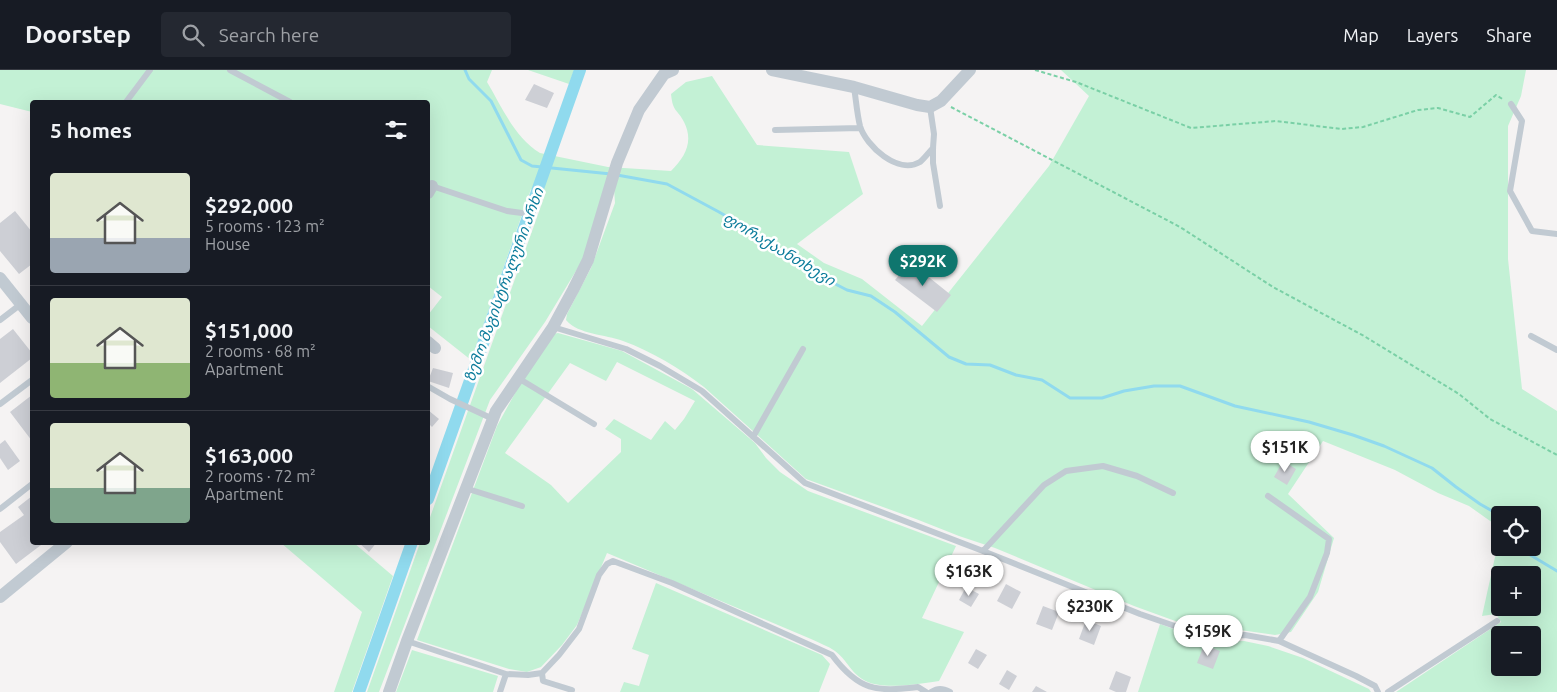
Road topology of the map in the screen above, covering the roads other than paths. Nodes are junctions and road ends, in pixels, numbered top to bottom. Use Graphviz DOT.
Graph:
graph roads {
  1 [pos="150,70"];
  2 [pos="230,70"];
  3 [pos="673,70"];
  4 [pos="772,70"];
  5 [pos="970,70"];
  6 [pos="854,87"];
  7 [pos="128,100"];
  8 [pos="286,100"];
  9 [pos="936,104"];
  10 [pos="1511,104"];
  11 [pos="860,128"];
  12 [pos="775,130"];
  13 [pos="933,148"];
  14 [pos="430,189"];
  15 [pos="940,206"];
  16 [pos="522,213"];
  17 [pos="1557,234"];
  18 [pos="0,278"];
  19 [pos="21,304"];
  20 [pos="30,315"];
  21 [pos="0,320"];
  22 [pos="553,327"];
  23 [pos="1531,336"];
  24 [pos="803,349"];
  25 [pos="1557,350"];
  26 [pos="517,378"];
  27 [pos="30,382"];
  28 [pos="430,388"];
  29 [pos="0,404"];
  30 [pos="488,417"];
  31 [pos="594,424"];
  32 [pos="753,437"];
  33 [pos="30,486"];
  34 [pos="465,488"];
  35 [pos="1173,493"];
  36 [pos="1268,496"];
  37 [pos="522,506"];
  38 [pos="0,509"];
  39 [pos="63,545"];
  40 [pos="983,551"];
  41 [pos="0,597"];
  42 [pos="1497,621"];
  43 [pos="407,641"];
  44 [pos="1279,641"];
  45 [pos="542,673"];
  46 [pos="506,674"];
  47 [pos="572,690"];
  48 [pos="389,692"];
  49 [pos="500,692"];
  50 [pos="926,692"];
  51 [pos="931,692"];
  52 [pos="950,692"];
  53 [pos="1378,692"];
  54 [pos="1388,692"];
  1 -- 7 [label="lane"];
  2 -- 8 [label="lane"];
  3 -- 22 [label="street"];
  4 -- 6 [label="street"];
  5 -- 9 [label="street"];
  6 -- 9 [label="street"];
  6 -- 11 [label="lane"];
  9 -- 13 [label="lane"];
  10 -- 17 [label="lane"];
  11 -- 12 [label="lane"];
  11 -- 13 [label="lane"];
  13 -- 15 [label="lane"];
  14 -- 16 [label="lane"];
  18 -- 19 [label="street"];
  19 -- 20 [label="street"];
  19 -- 21 [label="lane"];
  22 -- 26 [label="street"];
  22 -- 32 [label="lane"];
  23 -- 25 [label="lane"];
  24 -- 32 [label="lane"];
  26 -- 30 [label="street"];
  26 -- 31 [label="lane"];
  27 -- 29 [label="lane"];
  28 -- 30 [label="lane"];
  30 -- 34 [label="street"];
  32 -- 40 [label="lane"];
  33 -- 38 [label="lane"];
  34 -- 37 [label="lane"];
  34 -- 43 [label="street"];
  35 -- 40 [label="lane"];
  36 -- 44 [label="lane"];
  39 -- 41 [label="street"];
  40 -- 44 [label="lane"];
  42 -- 54 [label="lane"];
  43 -- 46 [label="lane"];
  43 -- 48 [label="street"];
  44 -- 53 [label="lane"];
  45 -- 46 [label="lane"];
  45 -- 47 [label="lane"];
  45 -- 50 [label="lane"];
  46 -- 49 [label="lane"];
  51 -- 52 [label="lane"];
}
